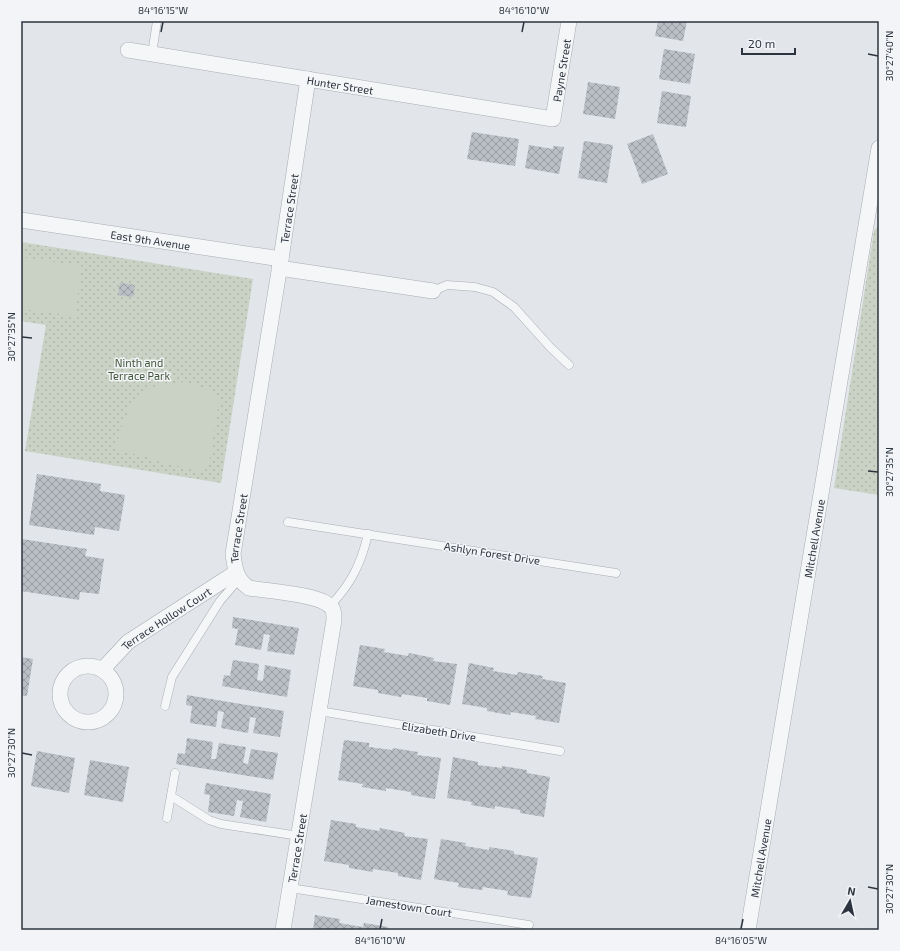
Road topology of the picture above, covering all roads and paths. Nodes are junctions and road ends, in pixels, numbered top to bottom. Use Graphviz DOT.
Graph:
graph roads {
  1 [pos="157,21"];
  2 [pos="569,21"];
  3 [pos="128,50"];
  4 [pos="152,54"];
  5 [pos="308,79"];
  6 [pos="553,119"];
  7 [pos="879,148"];
  8 [pos="874,209"];
  9 [pos="21,220"];
  10 [pos="280,264"];
  11 [pos="433,291"];
  12 [pos="569,365"];
  13 [pos="288,522"];
  14 [pos="368,534"];
  15 [pos="616,573"];
  16 [pos="237,576"];
  17 [pos="330,606"];
  18 [pos="102,670"];
  19 [pos="165,706"];
  20 [pos="319,711"];
  21 [pos="560,750"];
  22 [pos="175,773"];
  23 [pos="171,796"];
  24 [pos="167,818"];
  25 [pos="299,836"];
  26 [pos="290,888"];
  27 [pos="529,925"];
  28 [pos="283,930"];
  29 [pos="748,930"];
  1 -- 4 [label="lane"];
  2 -- 6 [label="street, Payne Street"];
  3 -- 4 [label="street, Hunter Street"];
  4 -- 5 [label="street, Hunter Street"];
  5 -- 6 [label="street, Hunter Street"];
  5 -- 10 [label="street, Terrace Street"];
  7 -- 8 [label="street, Mitchell Avenue"];
  8 -- 29 [label="street, Mitchell Avenue"];
  9 -- 10 [label="street, East 9th Avenue"];
  10 -- 11 [label="street, East 9th Avenue"];
  10 -- 16 [label="street, Terrace Street"];
  11 -- 12 [label="lane"];
  13 -- 14 [label="lane, Ashlyn Forest Drive"];
  14 -- 15 [label="lane, Ashlyn Forest Drive"];
  14 -- 17 [label="lane"];
  16 -- 17 [label="street, Terrace Street"];
  16 -- 18 [label="street, Terrace Hollow Court"];
  16 -- 19 [label="lane"];
  17 -- 20 [label="street, Terrace Street"];
  20 -- 21 [label="lane, Elizabeth Drive"];
  20 -- 25 [label="street, Terrace Street"];
  22 -- 23 [label="lane"];
  23 -- 24 [label="lane"];
  23 -- 25 [label="lane"];
  25 -- 26 [label="street, Terrace Street"];
  26 -- 27 [label="lane, Jamestown Court"];
  26 -- 28 [label="street, Terrace Street"];
}
